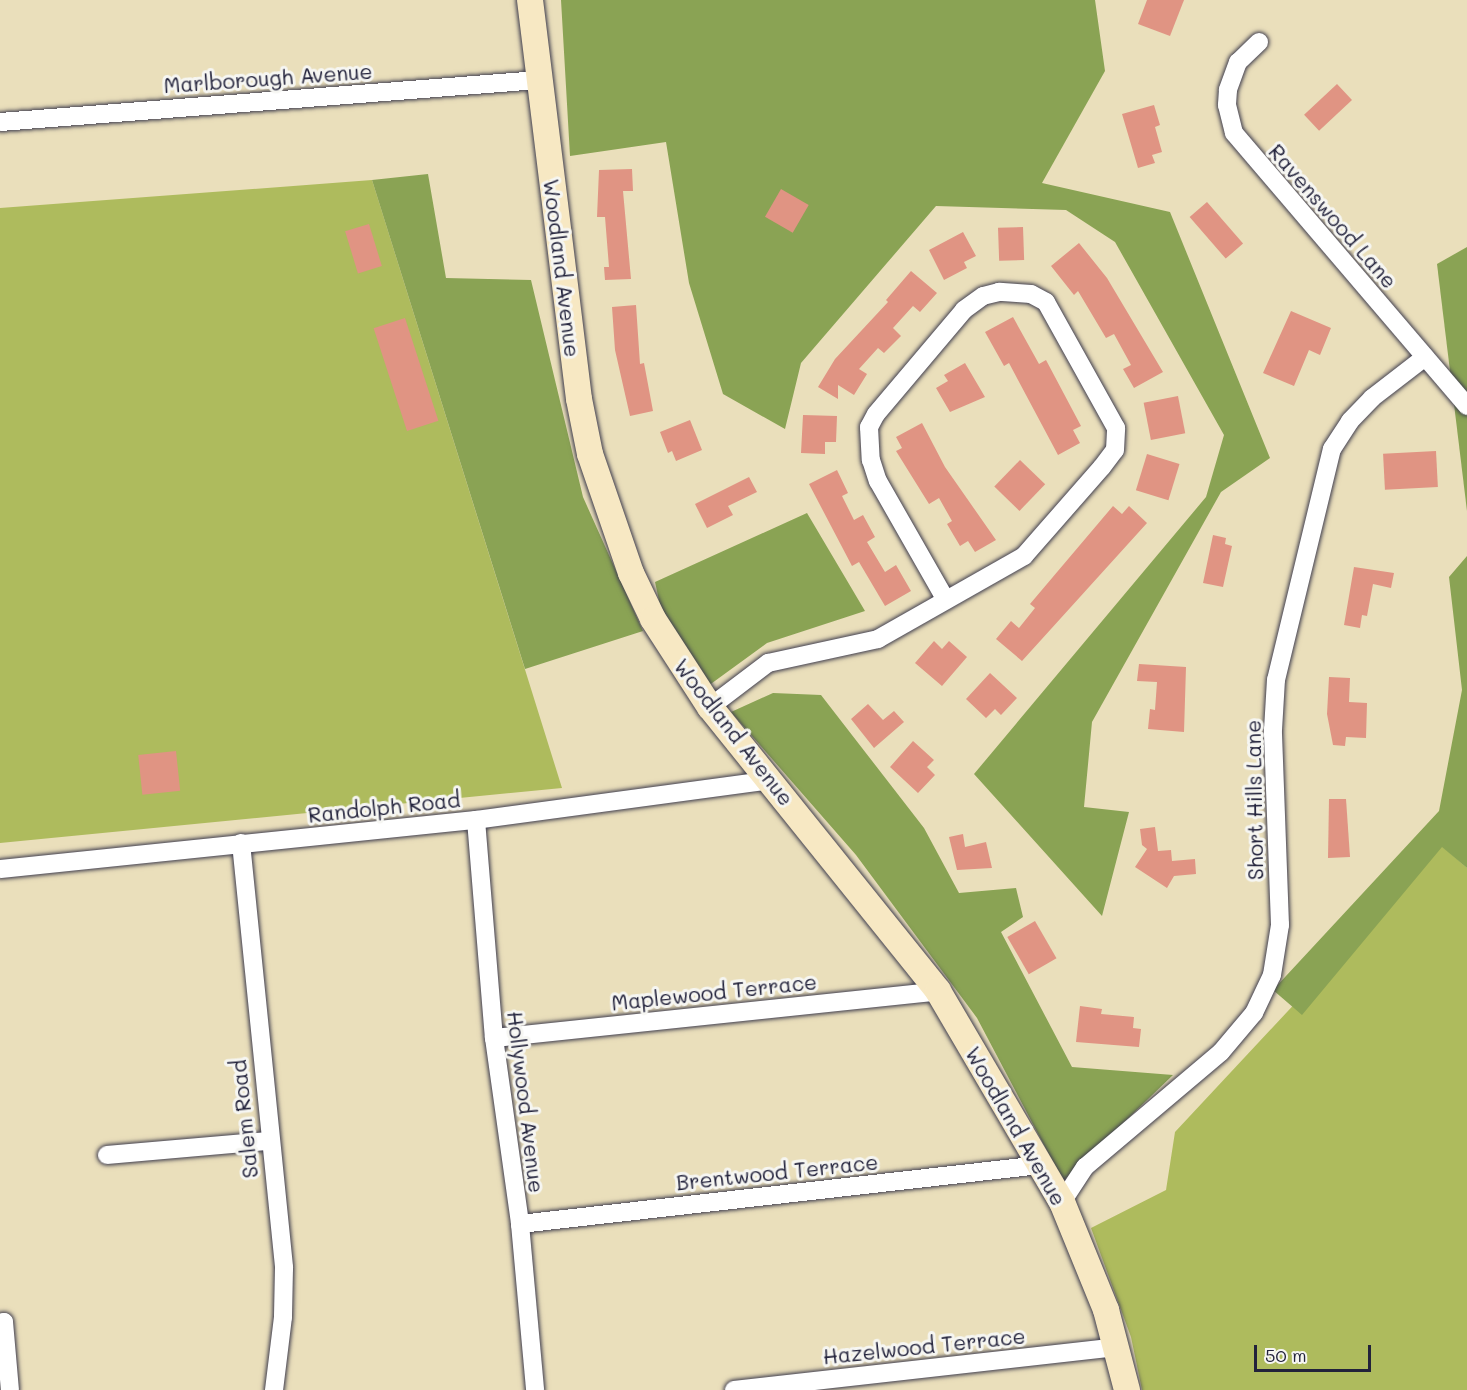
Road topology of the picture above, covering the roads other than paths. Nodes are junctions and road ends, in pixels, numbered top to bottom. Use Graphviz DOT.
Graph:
graph roads {
  1 [pos="530,0"];
  2 [pos="1259,42"];
  3 [pos="539,80"];
  4 [pos="0,122"];
  5 [pos="1425,357"];
  6 [pos="1467,406"];
  7 [pos="946,600"];
  8 [pos="710,708"];
  9 [pos="771,780"];
  10 [pos="476,820"];
  11 [pos="241,843"];
  12 [pos="0,869"];
  13 [pos="938,991"];
  14 [pos="494,1038"];
  15 [pos="268,1141"];
  16 [pos="107,1155"];
  17 [pos="1040,1165"];
  18 [pos="1062,1202"];
  19 [pos="519,1224"];
  20 [pos="2,1323"];
  21 [pos="1119,1347"];
  22 [pos="10,1390"];
  23 [pos="274,1390"];
  24 [pos="535,1390"];
  25 [pos="734,1390"];
  26 [pos="1127,1390"];
  1 -- 3 [label="street, Woodland Avenue"];
  2 -- 5 [label="street, Ravenswood Lane"];
  3 -- 4 [label="street, Marlborough Avenue"];
  3 -- 8 [label="street, Woodland Avenue"];
  5 -- 6 [label="street, Ravenswood Lane"];
  5 -- 18 [label="street, Short Hills Lane"];
  7 -- 7 [label="street"];
  7 -- 8 [label="street"];
  8 -- 9 [label="street, Woodland Avenue"];
  9 -- 10 [label="street, Randolph Road"];
  9 -- 13 [label="street, Woodland Avenue"];
  10 -- 11 [label="street, Randolph Road"];
  10 -- 14 [label="street, Hollywood Avenue"];
  11 -- 12 [label="street, Randolph Road"];
  11 -- 15 [label="street, Salem Road"];
  13 -- 14 [label="street, Maplewood Terrace"];
  13 -- 17 [label="street, Woodland Avenue"];
  14 -- 19 [label="street, Hollywood Avenue"];
  15 -- 16 [label="street"];
  15 -- 23 [label="street, Salem Road"];
  17 -- 18 [label="street, Woodland Avenue"];
  17 -- 19 [label="street, Brentwood Terrace"];
  18 -- 21 [label="street, Woodland Avenue"];
  19 -- 24 [label="street, Hollywood Avenue"];
  20 -- 22 [label="street"];
  21 -- 25 [label="street, Hazelwood Terrace"];
  21 -- 26 [label="street, Woodland Avenue"];
}
